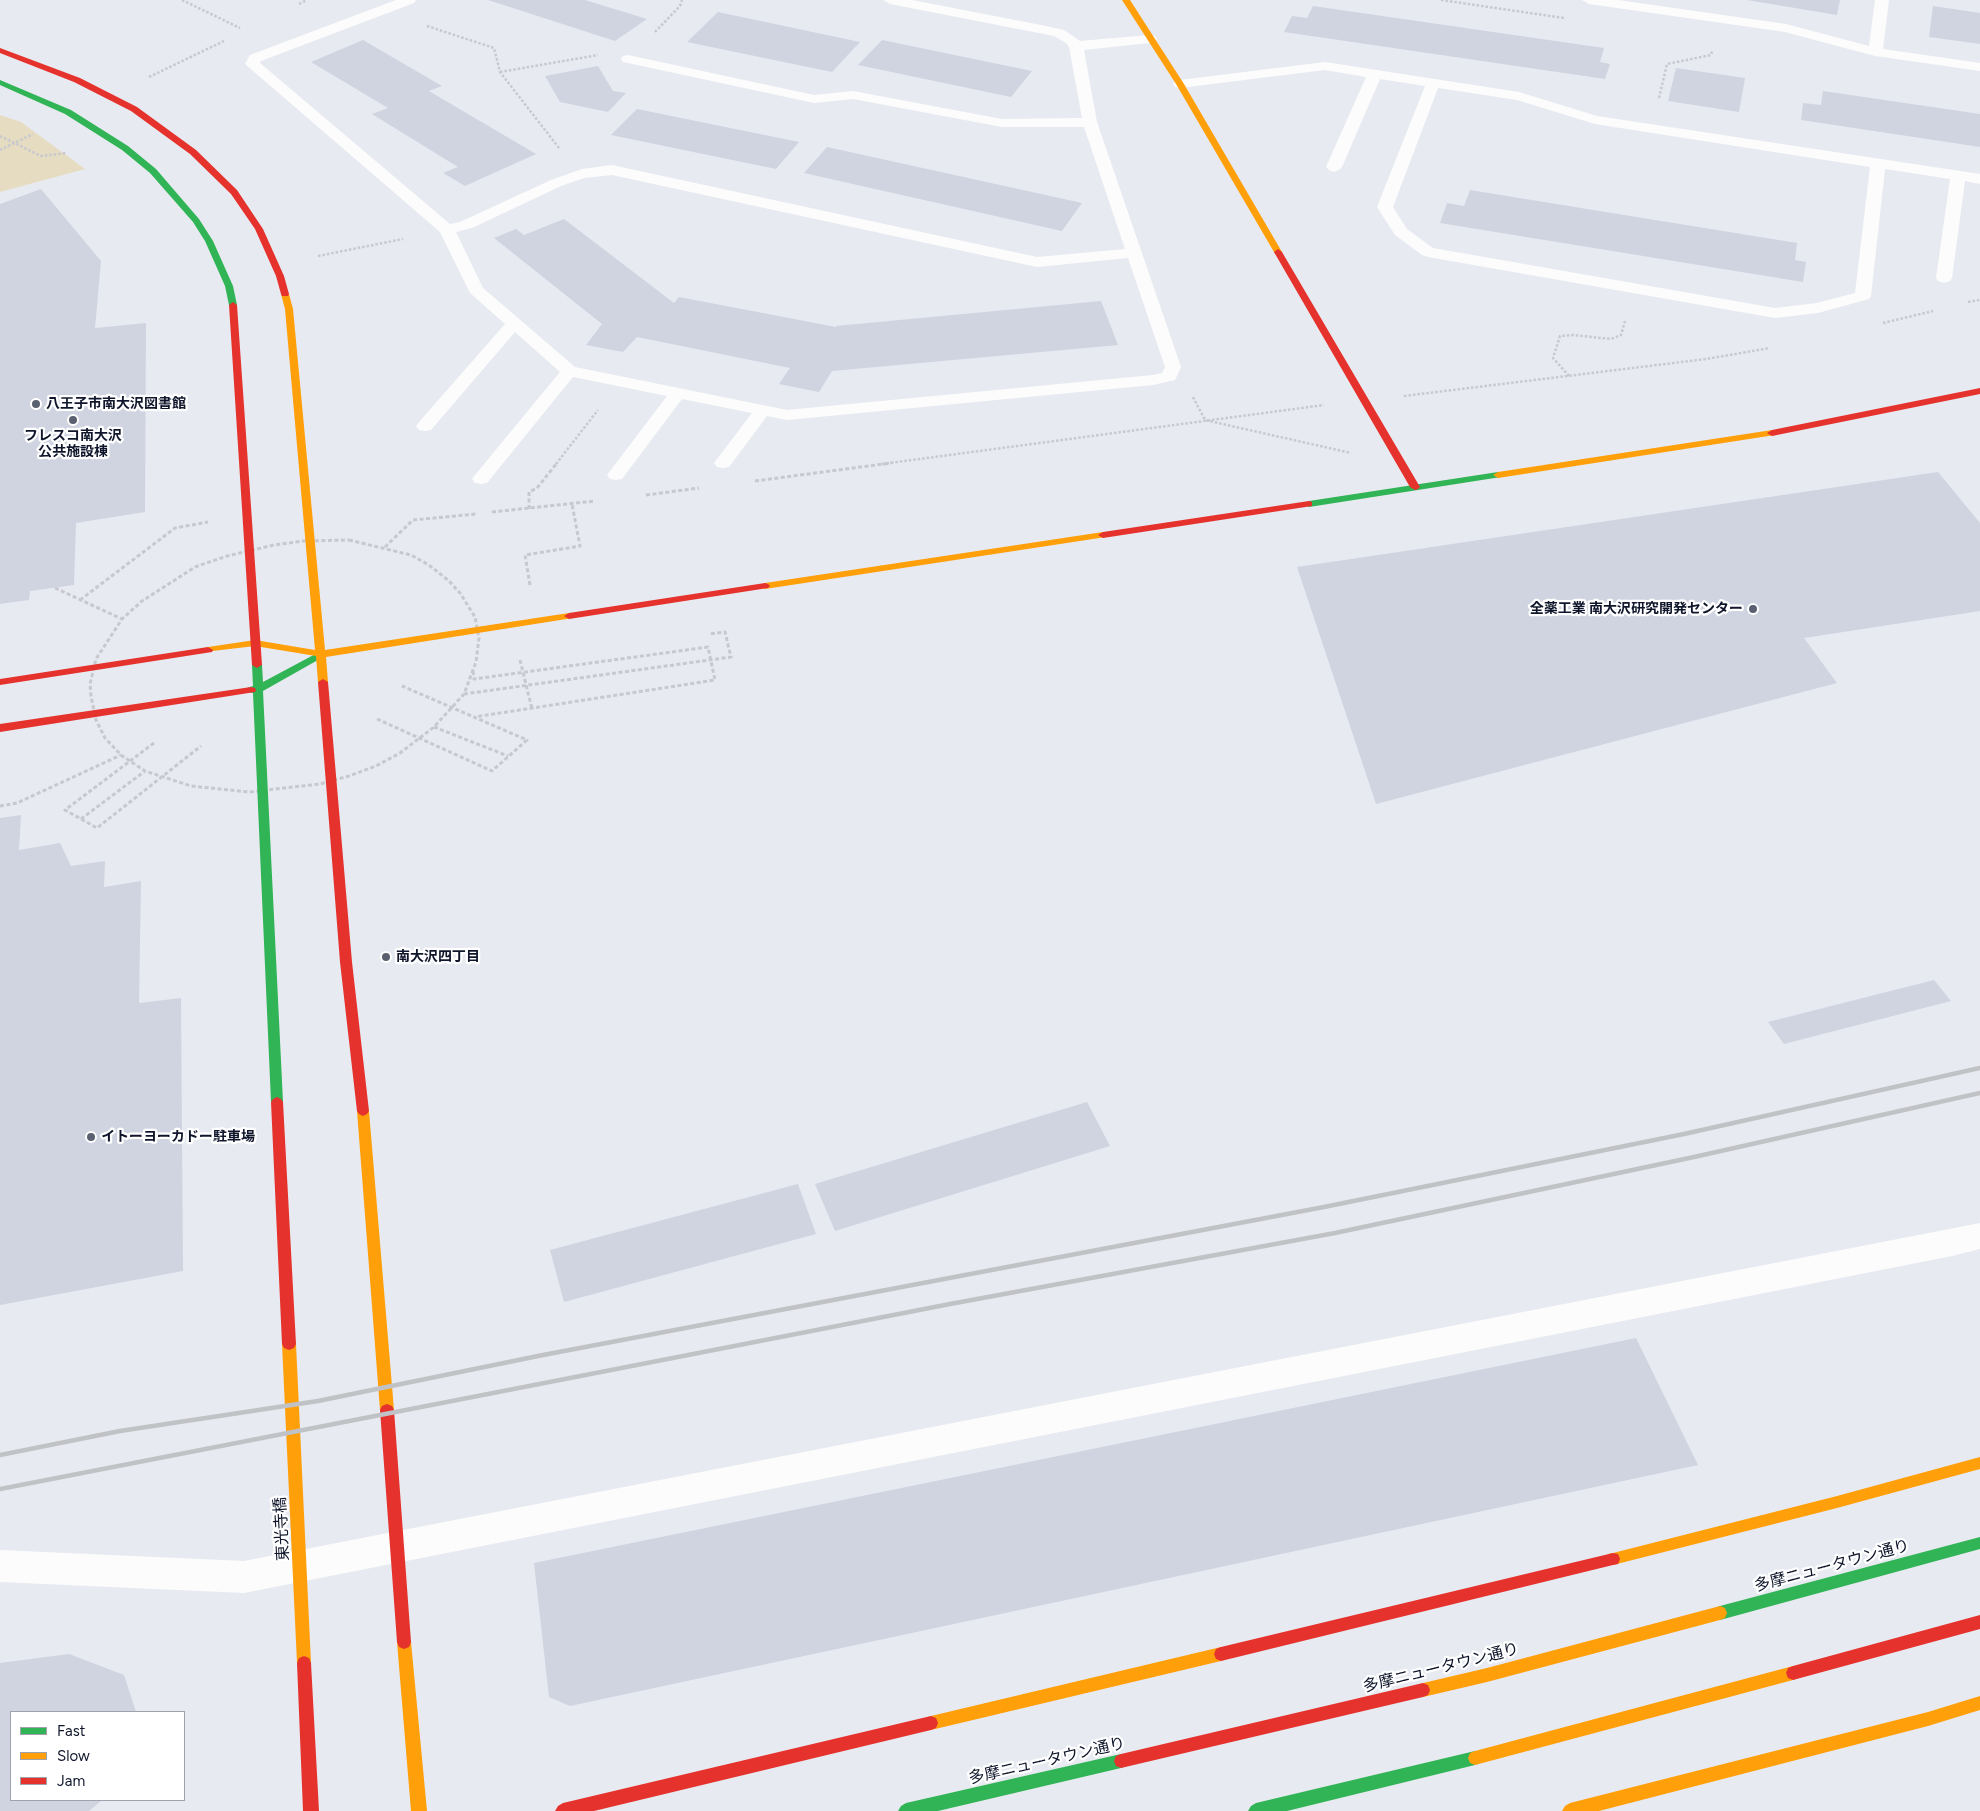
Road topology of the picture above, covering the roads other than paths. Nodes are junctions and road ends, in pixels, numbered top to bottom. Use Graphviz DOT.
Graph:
graph roads {
  1 [pos="409,0"];
  2 [pos="890,0"];
  3 [pos="1126,0"];
  4 [pos="1590,0"];
  5 [pos="1882,0"];
  6 [pos="1150,39"];
  7 [pos="1076,46"];
  8 [pos="0,50"];
  9 [pos="1875,52"];
  10 [pos="628,59"];
  11 [pos="1980,67"];
  12 [pos="1375,73"];
  13 [pos="0,82"];
  14 [pos="1433,83"];
  15 [pos="1180,84"];
  16 [pos="1090,122"];
  17 [pos="1878,163"];
  18 [pos="1334,166"];
  19 [pos="1958,175"];
  20 [pos="1980,178"];
  21 [pos="447,230"];
  22 [pos="1135,253"];
  23 [pos="1944,278"];
  24 [pos="514,323"];
  25 [pos="569,371"];
  26 [pos="1980,391"];
  27 [pos="678,393"];
  28 [pos="763,410"];
  29 [pos="425,426"];
  30 [pos="723,463"];
  31 [pos="616,474"];
  32 [pos="481,479"];
  33 [pos="1415,488"];
  34 [pos="255,643"];
  35 [pos="321,654"];
  36 [pos="0,682"];
  37 [pos="258,689"];
  38 [pos="0,728"];
  39 [pos="1980,1236"];
  40 [pos="1980,1463"];
  41 [pos="1980,1544"];
  42 [pos="0,1566"];
  43 [pos="1980,1622"];
  44 [pos="1980,1702"];
  45 [pos="312,1811"];
  46 [pos="419,1811"];
  47 [pos="563,1811"];
  48 [pos="906,1811"];
  49 [pos="1256,1811"];
  50 [pos="1570,1811"];
  1 -- 21 [label="lane"];
  2 -- 7 [label="lane"];
  3 -- 6 [label="street"];
  4 -- 9 [label="lane"];
  5 -- 9 [label="lane"];
  6 -- 7 [label="lane"];
  6 -- 15 [label="street"];
  7 -- 16 [label="lane"];
  8 -- 35 [label="street"];
  9 -- 11 [label="lane"];
  10 -- 16 [label="lane"];
  12 -- 14 [label="lane"];
  12 -- 15 [label="lane"];
  12 -- 18 [label="lane"];
  13 -- 34 [label="street, 東光寺橋"];
  14 -- 17 [label="lane"];
  14 -- 17 [label="lane"];
  15 -- 33 [label="street"];
  16 -- 22 [label="lane"];
  17 -- 19 [label="lane"];
  19 -- 20 [label="lane"];
  19 -- 23 [label="lane"];
  21 -- 22 [label="lane"];
  21 -- 24 [label="lane"];
  22 -- 28 [label="lane"];
  24 -- 25 [label="lane"];
  24 -- 29 [label="lane"];
  25 -- 27 [label="lane"];
  25 -- 32 [label="lane"];
  26 -- 33 [label="street"];
  27 -- 28 [label="lane"];
  27 -- 31 [label="lane"];
  28 -- 30 [label="lane"];
  33 -- 35 [label="street"];
  34 -- 35 [label="street"];
  34 -- 36 [label="street"];
  34 -- 37 [label="street, 東光寺橋"];
  35 -- 37 [label="street"];
  35 -- 46 [label="street"];
  37 -- 38 [label="street"];
  37 -- 45 [label="street, 東光寺橋"];
  39 -- 42 [label="street"];
  40 -- 47 [label="street"];
  41 -- 48 [label="street, 多摩ニュータウン通り"];
  43 -- 49 [label="street"];
  44 -- 50 [label="street"];
}
